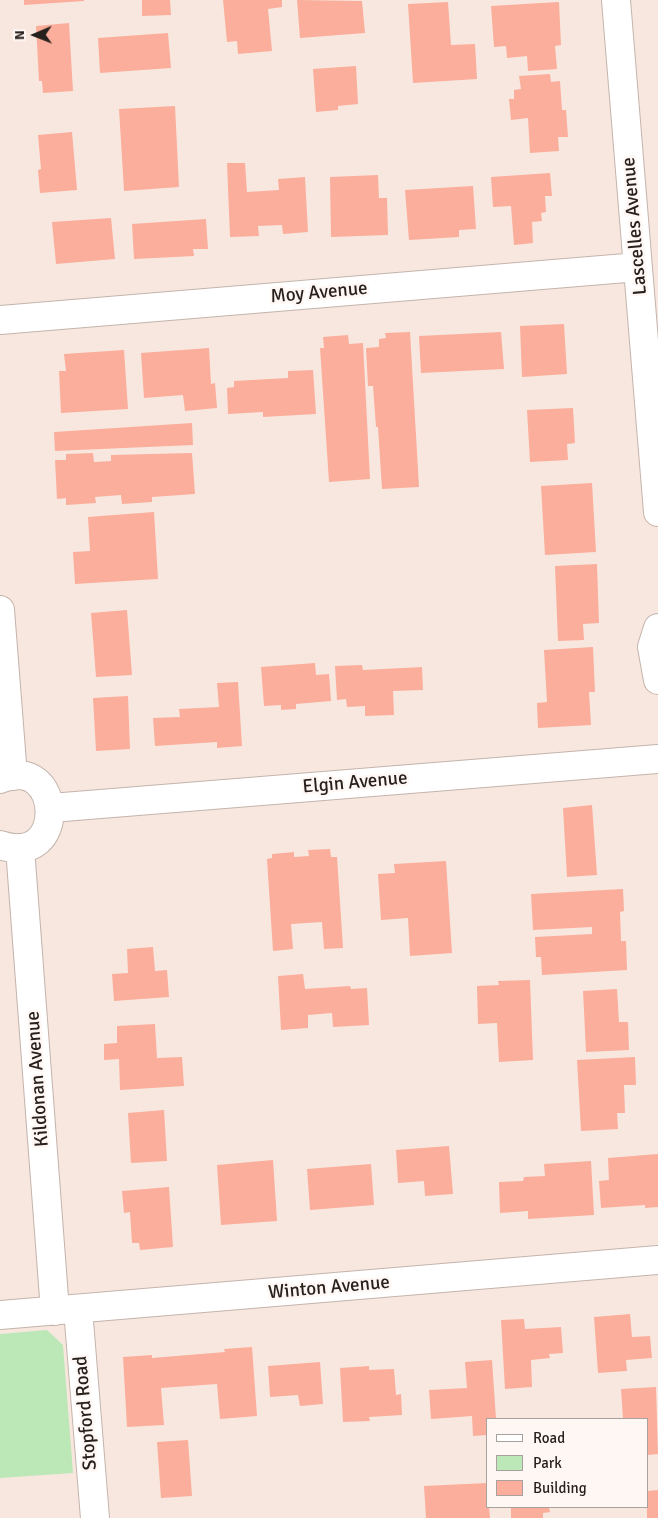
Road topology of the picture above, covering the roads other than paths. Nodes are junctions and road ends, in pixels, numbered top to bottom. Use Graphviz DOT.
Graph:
graph roads {
  1 [pos="616,0"];
  2 [pos="638,267"];
  3 [pos="0,320"];
  4 [pos="658,512"];
  5 [pos="0,610"];
  6 [pos="658,628"];
  7 [pos="658,680"];
  8 [pos="658,759"];
  9 [pos="7,777"];
  10 [pos="51,808"];
  11 [pos="10,846"];
  12 [pos="658,1260"];
  13 [pos="66,1310"];
  14 [pos="0,1316"];
  15 [pos="95,1518"];
  1 -- 2 [label="street, Lascelles Avenue"];
  2 -- 3 [label="street, Moy Avenue"];
  2 -- 4 [label="street, Lascelles Avenue"];
  5 -- 9 [label="street"];
  6 -- 7 [label="street"];
  8 -- 10 [label="street, Elgin Avenue"];
  9 -- 10 [label="street"];
  10 -- 11 [label="street"];
  11 -- 13 [label="street, Kildonan Avenue"];
  12 -- 13 [label="street, Winton Avenue"];
  13 -- 14 [label="street, Winton Avenue"];
  13 -- 15 [label="street, Stopford Road"];
}
